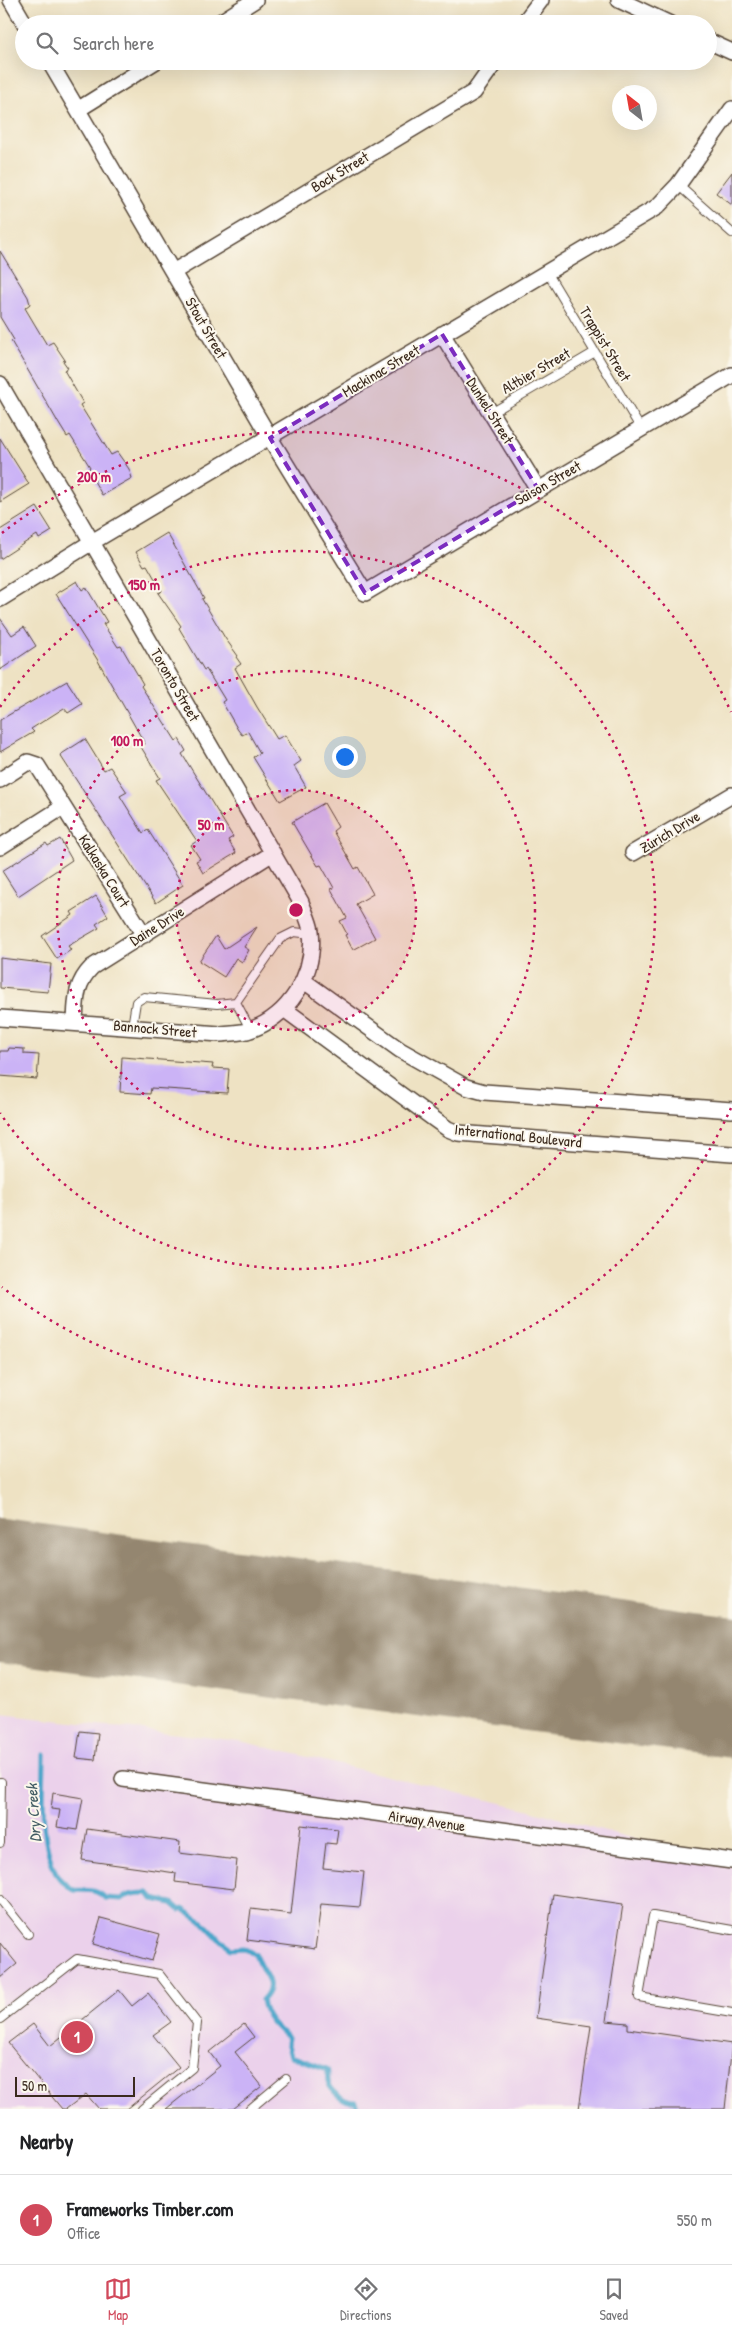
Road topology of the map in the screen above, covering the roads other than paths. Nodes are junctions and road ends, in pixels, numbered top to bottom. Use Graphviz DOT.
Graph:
graph roads {
  1 [pos="11,0"];
  2 [pos="255,0"];
  3 [pos="540,0"];
  4 [pos="618,0"];
  5 [pos="20,15"];
  6 [pos="231,15"];
  7 [pos="529,15"];
  8 [pos="650,15"];
  9 [pos="717,45"];
  10 [pos="732,52"];
  11 [pos="55,70"];
  12 [pos="142,70"];
  13 [pos="490,70"];
  14 [pos="79,109"];
  15 [pos="732,109"];
  16 [pos="678,184"];
  17 [pos="732,232"];
  18 [pos="173,272"];
  19 [pos="547,272"];
  20 [pos="442,334"];
  21 [pos="595,352"];
  22 [pos="732,375"];
  23 [pos="0,384"];
  24 [pos="491,413"];
  25 [pos="641,430"];
  26 [pos="270,438"];
  27 [pos="538,489"];
  28 [pos="92,542"];
  29 [pos="365,593"];
  30 [pos="0,599"];
  31 [pos="0,780"];
  32 [pos="732,795"];
  33 [pos="64,807"];
  34 [pos="0,847"];
  35 [pos="273,853"];
  36 [pos="633,853"];
  37 [pos="144,934"];
  38 [pos="311,934"];
  39 [pos="300,987"];
  40 [pos="236,1002"];
  41 [pos="284,1009"];
  42 [pos="0,1018"];
  43 [pos="74,1023"];
  44 [pos="132,1027"];
  45 [pos="250,1029"];
  46 [pos="732,1110"];
  47 [pos="732,1154"];
  48 [pos="123,1779"];
  49 [pos="1,1782"];
  50 [pos="0,1844"];
  51 [pos="732,1861"];
  52 [pos="0,1899"];
  53 [pos="732,1930"];
  54 [pos="28,1934"];
  55 [pos="732,2013"];
  56 [pos="0,2019"];
  57 [pos="286,2079"];
  58 [pos="142,2109"];
  59 [pos="250,2109"];
  1 -- 5 [label="street"];
  2 -- 6 [label="street"];
  3 -- 7 [label="street"];
  4 -- 8 [label="street"];
  9 -- 10 [label="street"];
  11 -- 14 [label="street, Stout Street"];
  12 -- 14 [label="street"];
  13 -- 18 [label="street, Bock Street"];
  14 -- 18 [label="street, Stout Street"];
  15 -- 16 [label="street, Mackinac Street"];
  16 -- 17 [label="lane"];
  16 -- 19 [label="street, Mackinac Street"];
  18 -- 26 [label="street, Stout Street"];
  19 -- 20 [label="street, Mackinac Street"];
  19 -- 21 [label="lane, Trappist Street"];
  20 -- 24 [label="street, Dunkel Street"];
  20 -- 26 [label="street, Mackinac Street"];
  21 -- 24 [label="lane, Altbier Street"];
  21 -- 25 [label="lane, Trappist Street"];
  22 -- 25 [label="street, Saison Street"];
  23 -- 28 [label="street, Toronto Street"];
  24 -- 27 [label="street, Dunkel Street"];
  25 -- 27 [label="street, Saison Street"];
  26 -- 28 [label="street, Mackinac Street"];
  26 -- 29 [label="street, Stout Street"];
  27 -- 29 [label="street, Saison Street"];
  28 -- 30 [label="street, Mackinac Street"];
  28 -- 35 [label="street, Toronto Street"];
  31 -- 33 [label="street, Kalkaska Court"];
  32 -- 36 [label="street, Zurich Drive"];
  33 -- 34 [label="street"];
  33 -- 37 [label="street, Kalkaska Court"];
  35 -- 37 [label="street, Daine Drive"];
  35 -- 38 [label="street, Toronto Street"];
  37 -- 43 [label="street, Daine Drive"];
  38 -- 39 [label="street, Toronto Street"];
  38 -- 40 [label="lane"];
  39 -- 41 [label="street, Bannock Street"];
  39 -- 46 [label="street"];
  40 -- 44 [label="lane"];
  40 -- 45 [label="lane"];
  41 -- 45 [label="street, Bannock Street"];
  41 -- 47 [label="street, International Boulevard"];
  42 -- 43 [label="street, Bannock Street"];
  43 -- 44 [label="street, Bannock Street"];
  44 -- 45 [label="street, Bannock Street"];
  48 -- 51 [label="street, Airway Avenue"];
  49 -- 50 [label="lane"];
  52 -- 54 [label="lane"];
  53 -- 55 [label="lane"];
  56 -- 58 [label="lane"];
  57 -- 59 [label="lane"];
}
